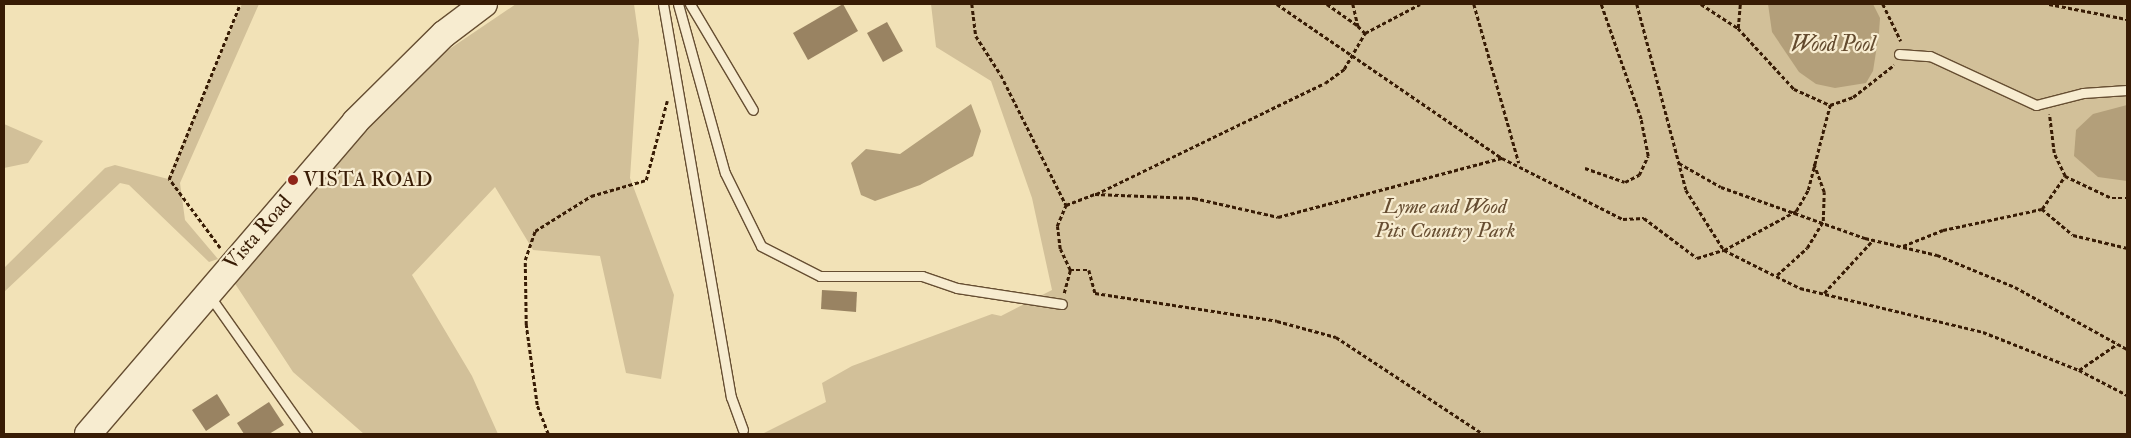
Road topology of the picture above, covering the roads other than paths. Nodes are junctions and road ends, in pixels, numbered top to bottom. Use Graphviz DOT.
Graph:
graph roads {
  1 [pos="484,4"];
  2 [pos="663,4"];
  3 [pos="678,4"];
  4 [pos="690,4"];
  5 [pos="1899,54"];
  6 [pos="2127,90"];
  7 [pos="753,110"];
  8 [pos="208,293"];
  9 [pos="1062,304"];
  10 [pos="743,430"];
  11 [pos="88,434"];
  12 [pos="307,434"];
  1 -- 8 [label="main road, Vista Road"];
  2 -- 10 [label="lane"];
  3 -- 9 [label="lane"];
  4 -- 7 [label="lane"];
  5 -- 6 [label="lane"];
  8 -- 11 [label="main road, Vista Road"];
  8 -- 12 [label="lane"];
}
